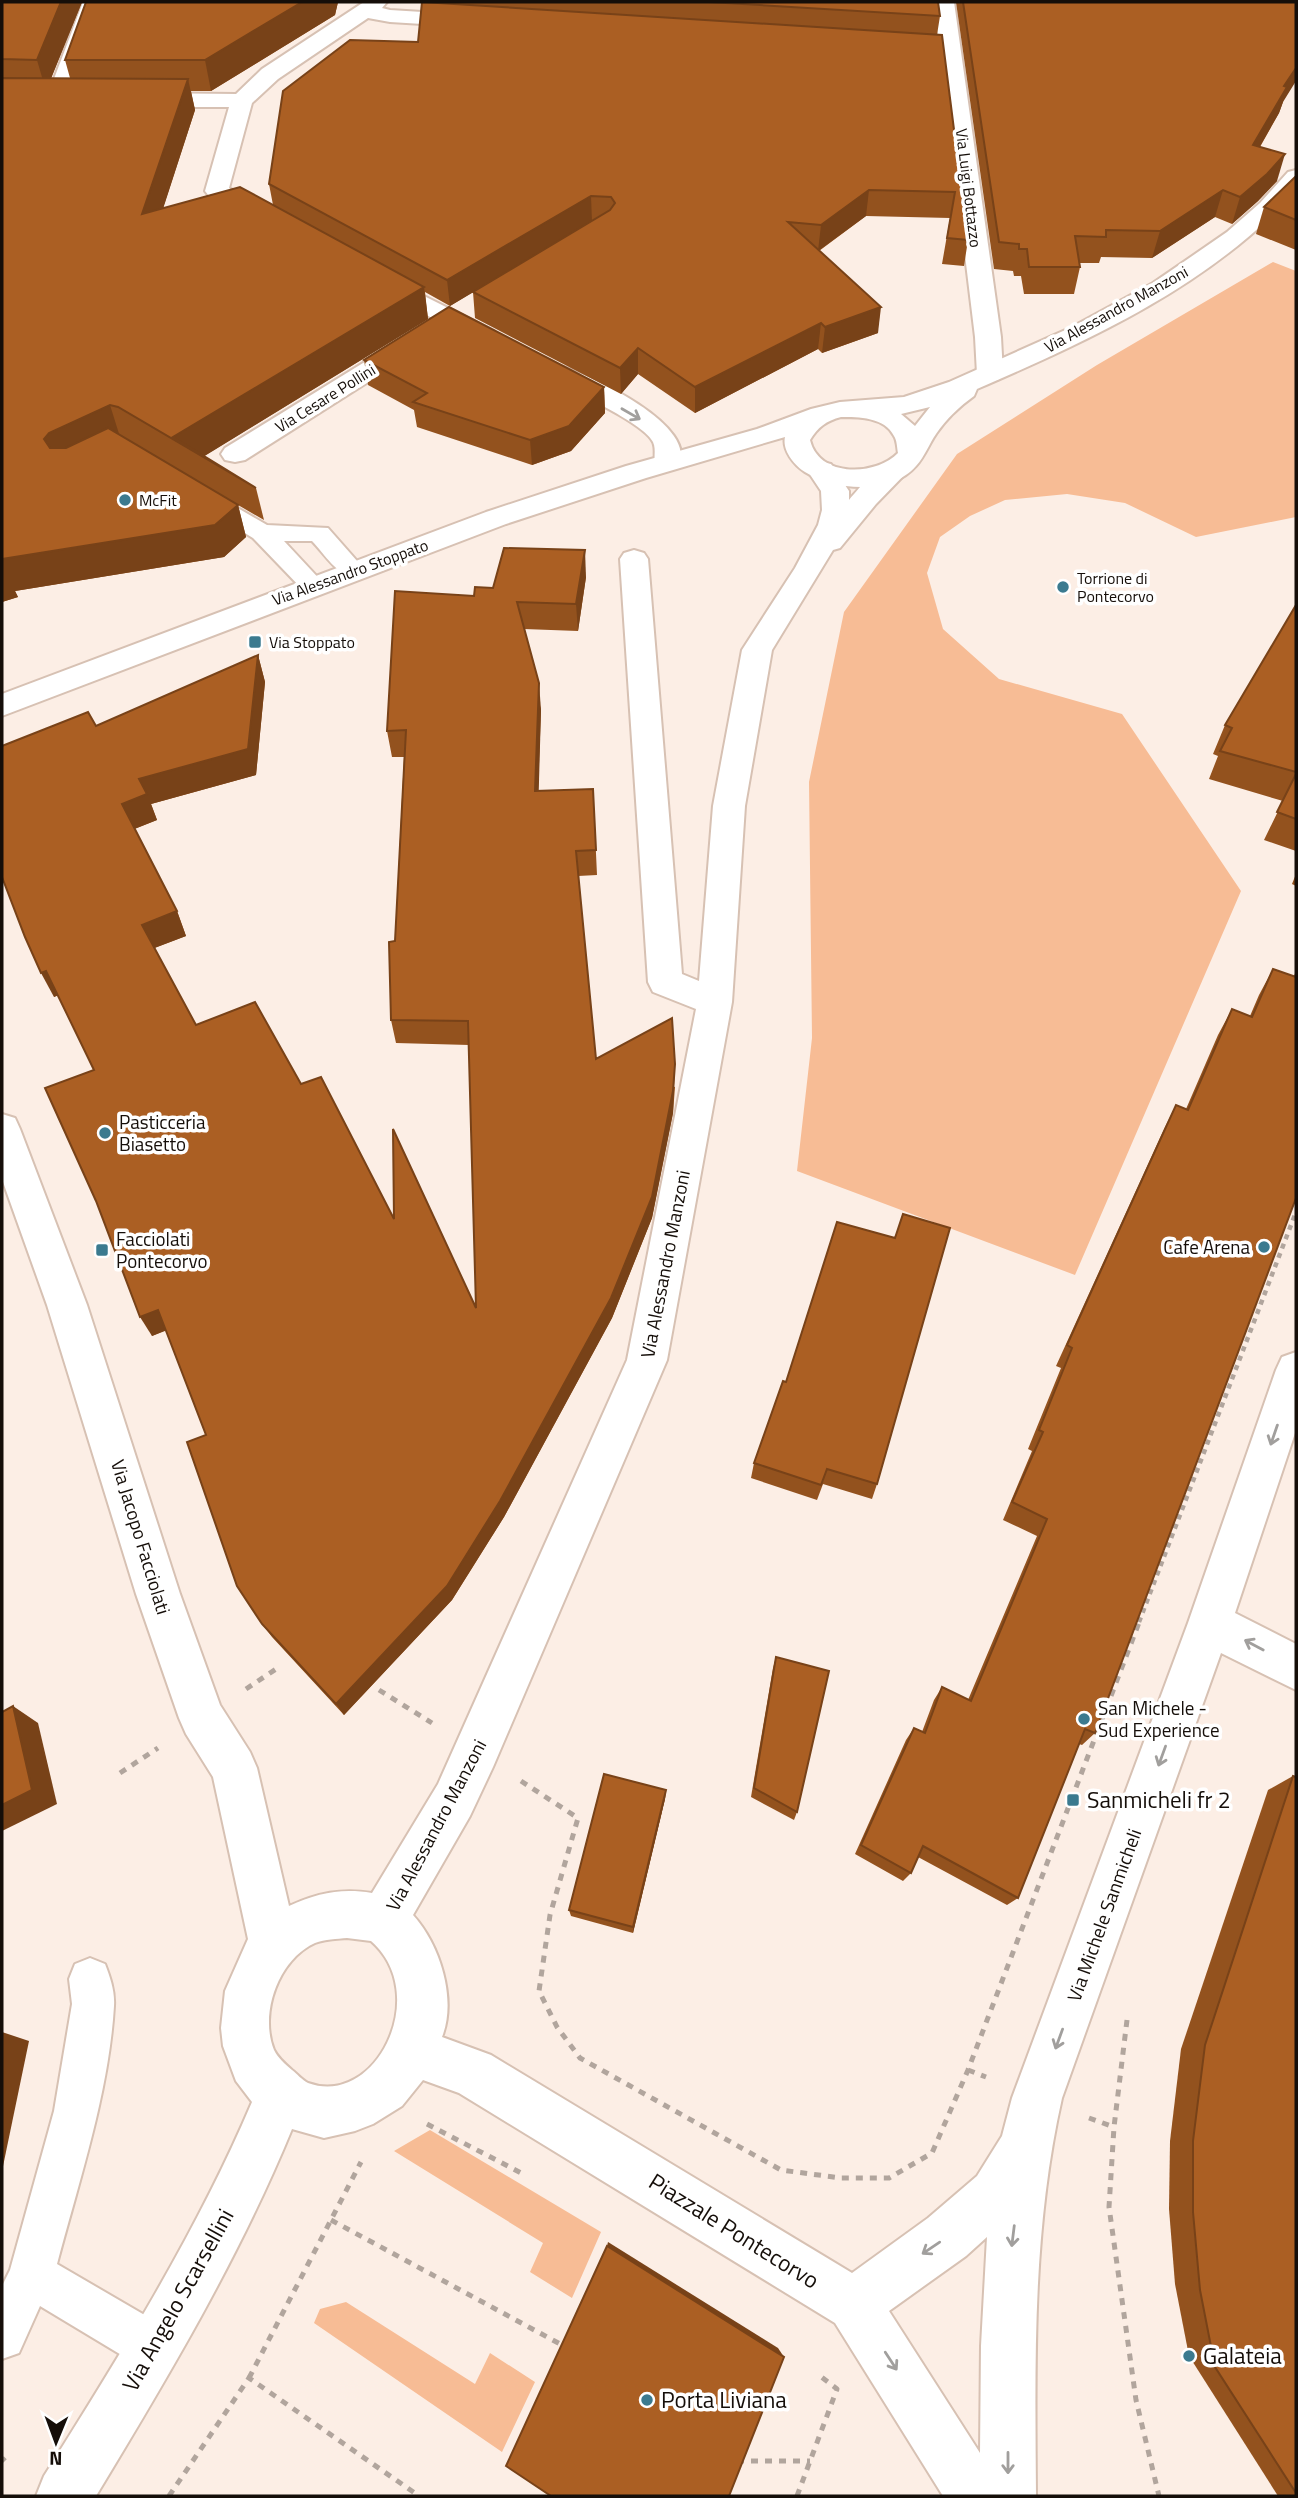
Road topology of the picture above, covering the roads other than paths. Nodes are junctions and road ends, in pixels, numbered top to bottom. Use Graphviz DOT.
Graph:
graph roads {
  1 [pos="93,2"];
  2 [pos="944,2"];
  3 [pos="371,6"];
  4 [pos="486,22"];
  5 [pos="870,47"];
  6 [pos="952,52"];
  7 [pos="29,100"];
  8 [pos="57,100"];
  9 [pos="83,100"];
  10 [pos="123,100"];
  11 [pos="242,101"];
  12 [pos="1296,177"];
  13 [pos="286,229"];
  14 [pos="356,268"];
  15 [pos="474,305"];
  16 [pos="451,319"];
  17 [pos="511,349"];
  18 [pos="536,362"];
  19 [pos="990,374"];
  20 [pos="862,410"];
  21 [pos="815,417"];
  22 [pos="703,453"];
  23 [pos="235,454"];
  24 [pos="903,461"];
  25 [pos="667,463"];
  26 [pos="817,468"];
  27 [pos="187,488"];
  28 [pos="262,533"];
  29 [pos="634,559"];
  30 [pos="809,568"];
  31 [pos="354,570"];
  32 [pos="313,585"];
  33 [pos="2,705"];
  34 [pos="715,1002"];
  35 [pos="2,1129"];
  36 [pos="1296,1370"];
  37 [pos="1210,1623"];
  38 [pos="1296,1668"];
  39 [pos="383,1921"];
  40 [pos="274,1945"];
  41 [pos="90,1979"];
  42 [pos="414,2052"];
  43 [pos="281,2097"];
  44 [pos="1024,2144"];
  45 [pos="31,2275"];
  46 [pos="854,2304"];
  47 [pos="2,2336"];
  48 [pos="155,2348"];
  49 [pos="64,2496"];
  50 [pos="977,2496"];
  51 [pos="1008,2496"];
  1 -- 8 [label="street"];
  2 -- 6 [label="street, Via Luigi Bottazzo"];
  3 -- 4 [label="street"];
  3 -- 11 [label="street"];
  5 -- 6 [label="street"];
  6 -- 19 [label="street, Via Luigi Bottazzo"];
  7 -- 8 [label="street"];
  8 -- 9 [label="street"];
  10 -- 11 [label="street"];
  11 -- 13 [label="street"];
  12 -- 19 [label="street, Via Alessandro Manzoni"];
  14 -- 16 [label="street"];
  15 -- 16 [label="street, Via Cesare Pollini"];
  16 -- 17 [label="street"];
  16 -- 23 [label="street, Via Cesare Pollini"];
  18 -- 25 [label="street, one-way"];
  19 -- 20 [label="street, Via Alessandro Manzoni"];
  19 -- 24 [label="street, Via Alessandro Manzoni"];
  20 -- 21 [label="street"];
  20 -- 24 [label="street"];
  21 -- 22 [label="street, Via Alessandro Stoppato"];
  21 -- 26 [label="street"];
  22 -- 25 [label="street, Via Alessandro Stoppato"];
  22 -- 26 [label="street, Via Alessandro Stoppato"];
  24 -- 26 [label="street"];
  24 -- 30 [label="street, Via Alessandro Manzoni"];
  25 -- 31 [label="street, Via Alessandro Stoppato"];
  26 -- 30 [label="street, Via Alessandro Manzoni"];
  27 -- 28 [label="lane"];
  28 -- 31 [label="lane"];
  28 -- 32 [label="lane"];
  29 -- 34 [label="street"];
  30 -- 34 [label="street, Via Alessandro Manzoni"];
  31 -- 32 [label="street, Via Alessandro Stoppato"];
  32 -- 33 [label="street, Via Alessandro Stoppato"];
  34 -- 39 [label="street, Via Alessandro Manzoni"];
  35 -- 40 [label="street, Via Jacopo Facciolati"];
  36 -- 37 [label="street, Via Michele Sanmicheli, one-way"];
  38 -- 37 [label="street, one-way"];
  37 -- 44 [label="street, Via Michele Sanmicheli, one-way"];
  39 -- 40 [label="street"];
  39 -- 42 [label="street"];
  40 -- 43 [label="street"];
  41 -- 45 [label="lane"];
  42 -- 43 [label="street"];
  42 -- 46 [label="street, Piazzale Pontecorvo"];
  43 -- 48 [label="street, Via Angelo Scarsellini"];
  44 -- 46 [label="street, Via Michele Sanmicheli, one-way"];
  44 -- 51 [label="street, Via Michele Sanmicheli, one-way"];
  45 -- 47 [label="lane"];
  45 -- 48 [label="lane"];
  46 -- 50 [label="street, Piazzale Pontecorvo, one-way"];
  48 -- 49 [label="street, Via Angelo Scarsellini"];
}
